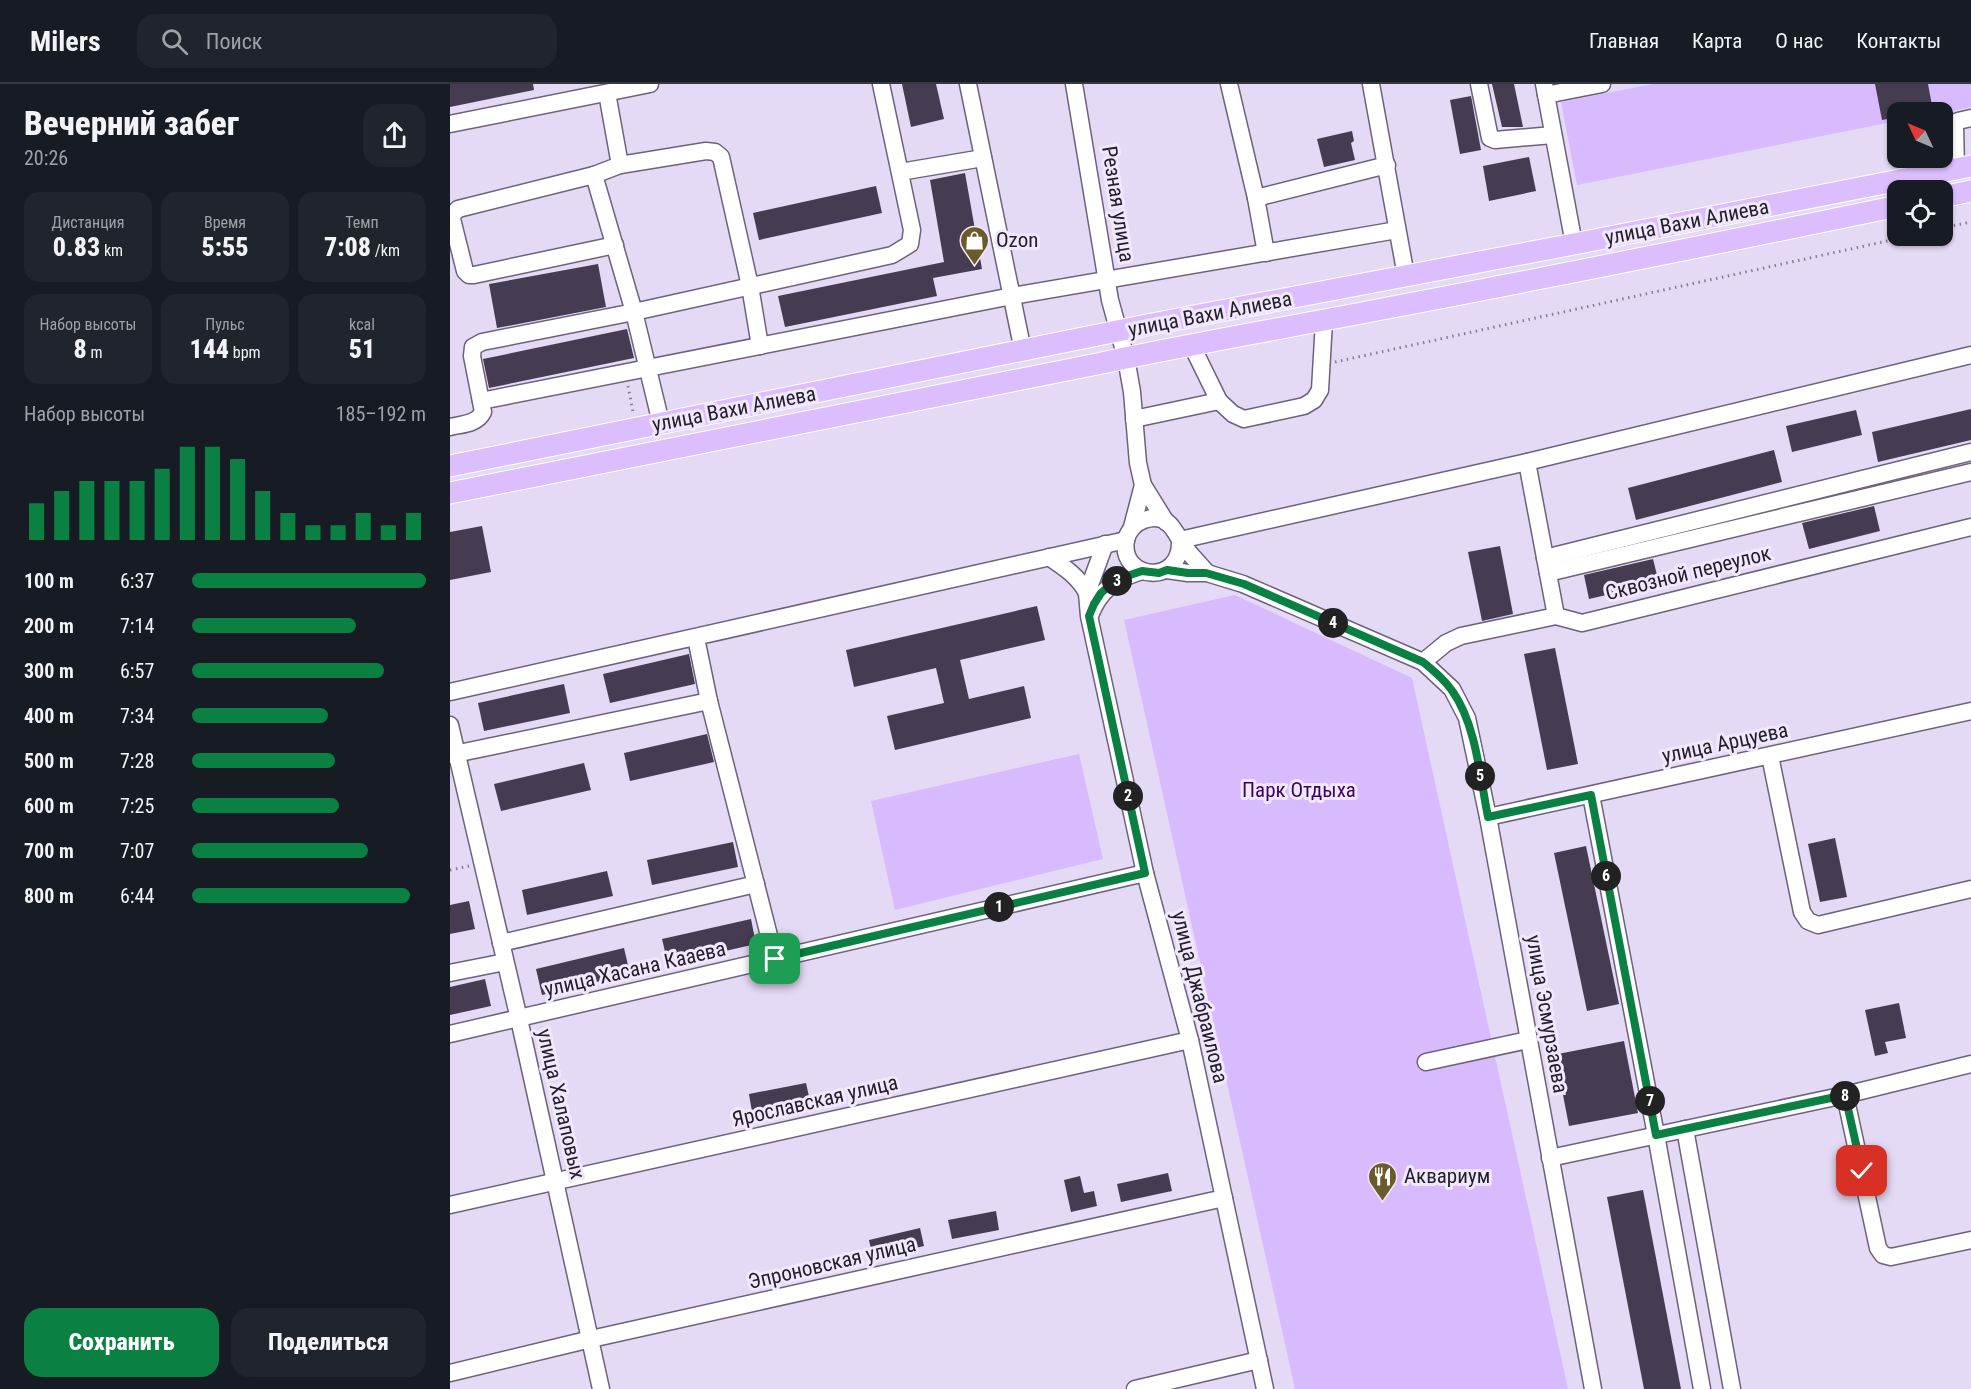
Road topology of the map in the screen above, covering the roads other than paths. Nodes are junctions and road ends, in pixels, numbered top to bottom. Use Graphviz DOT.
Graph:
graph roads {
  1 [pos="650,84"];
  2 [pos="880,84"];
  3 [pos="968,84"];
  4 [pos="1074,84"];
  5 [pos="1229,84"];
  6 [pos="1371,84"];
  7 [pos="1479,84"];
  8 [pos="1602,84"];
  9 [pos="1545,89"];
  10 [pos="607,93"];
  11 [pos="1971,118"];
  12 [pos="450,124"];
  13 [pos="1553,135"];
  14 [pos="983,158"];
  15 [pos="620,165"];
  16 [pos="1387,165"];
  17 [pos="1964,167"];
  18 [pos="900,172"];
  19 [pos="594,175"];
  20 [pos="1971,191"];
  21 [pos="1953,195"];
  22 [pos="1256,198"];
  23 [pos="1887,208"];
  24 [pos="1397,230"];
  25 [pos="1574,244"];
  26 [pos="615,245"];
  27 [pos="1266,253"];
  28 [pos="1407,276"];
  29 [pos="1108,281"];
  30 [pos="750,286"];
  31 [pos="1012,296"];
  32 [pos="634,312"];
  33 [pos="1324,321"];
  34 [pos="1119,332"];
  35 [pos="1191,344"];
  36 [pos="760,346"];
  37 [pos="1023,351"];
  38 [pos="1971,355"];
  39 [pos="1126,358"];
  40 [pos="646,368"];
  41 [pos="481,401"];
  42 [pos="1220,401"];
  43 [pos="1134,419"];
  44 [pos="661,423"];
  45 [pos="450,427"];
  46 [pos="1971,452"];
  47 [pos="1527,462"];
  48 [pos="450,466"];
  49 [pos="1971,472"];
  50 [pos="1143,485"];
  51 [pos="450,493"];
  52 [pos="1166,522"];
  53 [pos="1971,527"];
  54 [pos="1129,534"];
  55 [pos="1180,540"];
  56 [pos="1104,544"];
  57 [pos="1049,557"];
  58 [pos="1546,565"];
  59 [pos="1167,570"];
  60 [pos="1142,571"];
  61 [pos="1206,573"];
  62 [pos="1087,593"];
  63 [pos="1089,616"];
  64 [pos="1556,616"];
  65 [pos="696,638"];
  66 [pos="1423,662"];
  67 [pos="450,692"];
  68 [pos="709,701"];
  69 [pos="1971,711"];
  70 [pos="450,725"];
  71 [pos="453,754"];
  72 [pos="1770,756"];
  73 [pos="1591,795"];
  74 [pos="1488,817"];
  75 [pos="1145,873"];
  76 [pos="756,884"];
  77 [pos="1971,889"];
  78 [pos="501,943"];
  79 [pos="775,959"];
  80 [pos="505,962"];
  81 [pos="450,973"];
  82 [pos="519,1019"];
  83 [pos="450,1034"];
  84 [pos="1190,1040"];
  85 [pos="1528,1040"];
  86 [pos="1426,1062"];
  87 [pos="1971,1064"];
  88 [pos="1845,1095"];
  89 [pos="1685,1129"];
  90 [pos="1656,1135"];
  91 [pos="1550,1158"];
  92 [pos="555,1182"];
  93 [pos="1224,1198"];
  94 [pos="450,1205"];
  95 [pos="1971,1240"];
  96 [pos="591,1339"];
  97 [pos="1259,1360"];
  98 [pos="450,1373"];
  99 [pos="602,1389"];
  100 [pos="1135,1389"];
  101 [pos="1265,1389"];
  102 [pos="1593,1389"];
  103 [pos="1702,1389"];
  104 [pos="1732,1389"];
  1 -- 10 [label="street"];
  2 -- 18 [label="street"];
  3 -- 14 [label="street"];
  4 -- 29 [label="street, Резная улица"];
  5 -- 22 [label="street"];
  6 -- 16 [label="street"];
  7 -- 13 [label="street"];
  8 -- 9 [label="street"];
  9 -- 13 [label="street"];
  10 -- 12 [label="street"];
  10 -- 15 [label="street"];
  11 -- 17 [label="street"];
  13 -- 25 [label="street"];
  14 -- 18 [label="street"];
  14 -- 31 [label="street"];
  15 -- 19 [label="street"];
  15 -- 30 [label="street"];
  16 -- 22 [label="street"];
  16 -- 24 [label="street"];
  17 -- 25 [label="main road, улица Вахи Алиева"];
  18 -- 30 [label="street"];
  19 -- 26 [label="street"];
  19 -- 26 [label="street"];
  20 -- 21 [label="main road"];
  22 -- 27 [label="street"];
  23 -- 33 [label="main road, улица Вахи Алиева"];
  24 -- 27 [label="street"];
  24 -- 28 [label="street"];
  25 -- 28 [label="main road, улица Вахи Алиева"];
  26 -- 32 [label="street"];
  27 -- 29 [label="street"];
  28 -- 34 [label="main road, улица Вахи Алиева"];
  29 -- 31 [label="street"];
  29 -- 34 [label="street, Резная улица"];
  30 -- 32 [label="street"];
  30 -- 36 [label="street"];
  31 -- 36 [label="street"];
  31 -- 37 [label="street"];
  32 -- 40 [label="street"];
  32 -- 41 [label="street"];
  33 -- 35 [label="main road, улица Вахи Алиева"];
  33 -- 42 [label="street"];
  34 -- 37 [label="main road, улица Вахи Алиева"];
  34 -- 39 [label="street, Резная улица"];
  35 -- 39 [label="main road, улица Вахи Алиева"];
  35 -- 42 [label="street"];
  36 -- 40 [label="street"];
  37 -- 44 [label="main road, улица Вахи Алиева"];
  38 -- 47 [label="street"];
  39 -- 43 [label="street, Резная улица"];
  39 -- 51 [label="main road, улица Вахи Алиева"];
  40 -- 41 [label="street"];
  40 -- 44 [label="street"];
  41 -- 45 [label="street"];
  42 -- 43 [label="street"];
  43 -- 50 [label="street, Резная улица"];
  44 -- 48 [label="main road, улица Вахи Алиева"];
  46 -- 58 [label="street"];
  47 -- 55 [label="street"];
  47 -- 58 [label="street"];
  49 -- 58 [label="street"];
  50 -- 52 [label="street"];
  50 -- 54 [label="street"];
  52 -- 54 [label="street"];
  52 -- 55 [label="street"];
  53 -- 64 [label="street, Сквозной переулок"];
  54 -- 56 [label="street"];
  54 -- 60 [label="street"];
  55 -- 59 [label="street"];
  55 -- 61 [label="street"];
  56 -- 57 [label="street"];
  56 -- 62 [label="street, улица Джабраилова"];
  57 -- 62 [label="street"];
  57 -- 65 [label="street"];
  58 -- 64 [label="street"];
  59 -- 60 [label="street"];
  59 -- 61 [label="street, улица Эсмурзаева"];
  60 -- 63 [label="street"];
  61 -- 66 [label="street, улица Эсмурзаева"];
  62 -- 63 [label="street, улица Джабраилова"];
  63 -- 75 [label="street, улица Джабраилова"];
  64 -- 66 [label="street, Сквозной переулок"];
  65 -- 67 [label="street"];
  65 -- 68 [label="street"];
  66 -- 74 [label="street, улица Эсмурзаева"];
  68 -- 71 [label="street"];
  68 -- 76 [label="street"];
  69 -- 72 [label="street, улица Арцуева"];
  70 -- 71 [label="street, улица Халаповых"];
  71 -- 78 [label="street, улица Халаповых"];
  72 -- 73 [label="street, улица Арцуева"];
  72 -- 77 [label="street"];
  73 -- 74 [label="street, улица Арцуева"];
  73 -- 90 [label="street"];
  74 -- 85 [label="street, улица Эсмурзаева"];
  75 -- 79 [label="street, улица Хасана Кааева"];
  75 -- 84 [label="street, улица Джабраилова"];
  76 -- 78 [label="street"];
  76 -- 79 [label="street"];
  78 -- 80 [label="street, улица Халаповых"];
  79 -- 82 [label="street, улица Хасана Кааева"];
  80 -- 81 [label="street"];
  80 -- 82 [label="street, улица Халаповых"];
  82 -- 83 [label="street, улица Хасана Кааева"];
  82 -- 92 [label="street, улица Халаповых"];
  84 -- 92 [label="street, Ярославская улица"];
  84 -- 93 [label="street, улица Джабраилова"];
  85 -- 86 [label="street"];
  85 -- 91 [label="street, улица Эсмурзаева"];
  87 -- 88 [label="street"];
  88 -- 89 [label="street"];
  88 -- 95 [label="street"];
  89 -- 90 [label="street"];
  89 -- 104 [label="street"];
  90 -- 91 [label="street"];
  90 -- 103 [label="street"];
  91 -- 102 [label="street, улица Эсмурзаева"];
  92 -- 94 [label="street, Ярославская улица"];
  92 -- 96 [label="street, улица Халаповых"];
  93 -- 96 [label="street, Эпроновская улица"];
  93 -- 97 [label="street, улица Джабраилова"];
  96 -- 98 [label="street, Эпроновская улица"];
  96 -- 99 [label="street, улица Халаповых"];
  97 -- 100 [label="street"];
  97 -- 101 [label="street, улица Джабраилова"];
}
